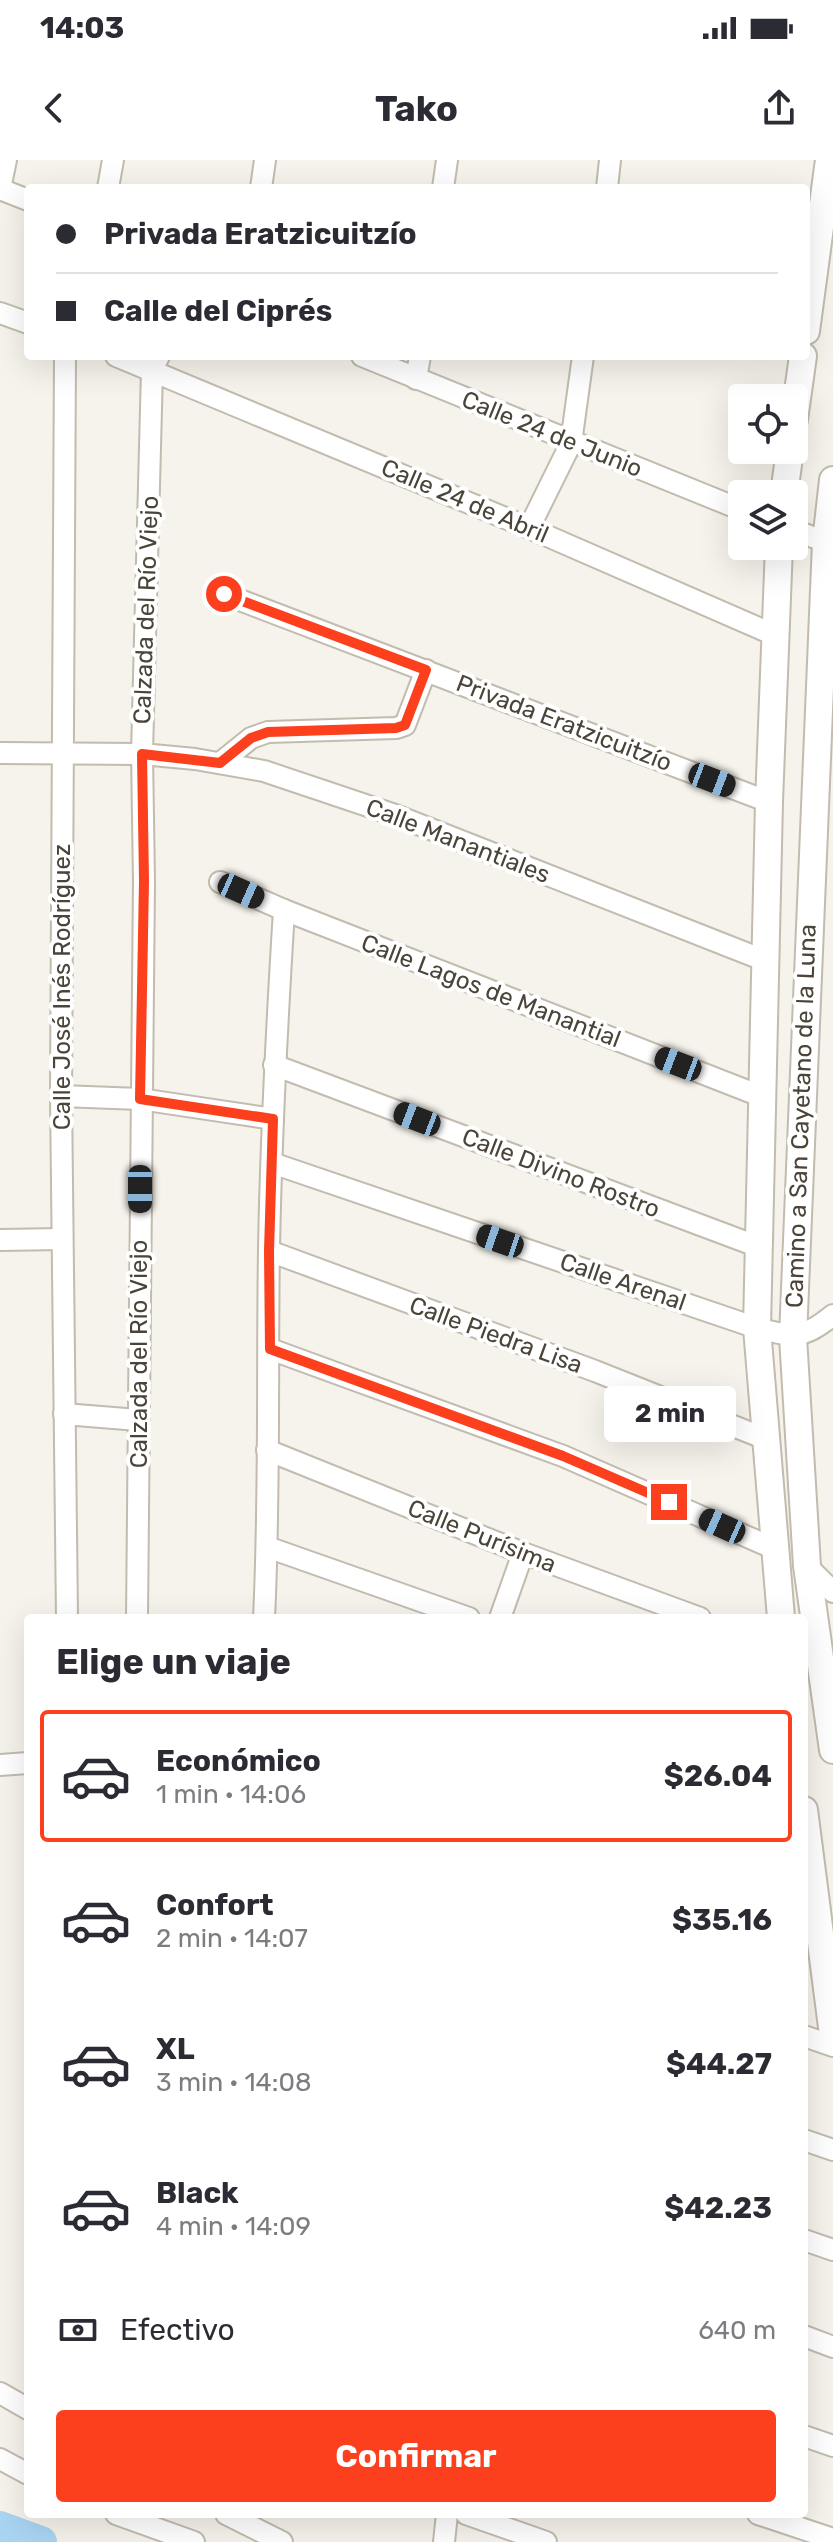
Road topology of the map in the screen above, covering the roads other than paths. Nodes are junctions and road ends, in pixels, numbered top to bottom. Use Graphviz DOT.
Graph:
graph roads {
  1 [pos="6,160"];
  2 [pos="113,160"];
  3 [pos="265,160"];
  4 [pos="447,160"];
  5 [pos="610,160"];
  6 [pos="829,160"];
  7 [pos="109,184"];
  8 [pos="262,184"];
  9 [pos="444,184"];
  10 [pos="607,184"];
  11 [pos="0,189"];
  12 [pos="24,198"];
  13 [pos="810,301"];
  14 [pos="0,313"];
  15 [pos="24,322"];
  16 [pos="65,360"];
  17 [pos="371,360"];
  18 [pos="419,360"];
  19 [pos="582,360"];
  20 [pos="802,360"];
  21 [pos="156,363"];
  22 [pos="416,379"];
  23 [pos="799,384"];
  24 [pos="571,443"];
  25 [pos="833,480"];
  26 [pos="728,505"];
  27 [pos="529,528"];
  28 [pos="808,535"];
  29 [pos="826,542"];
  30 [pos="779,560"];
  31 [pos="224,594"];
  32 [pos="777,636"];
  33 [pos="426,670"];
  34 [pos="0,753"];
  35 [pos="63,753"];
  36 [pos="142,754"];
  37 [pos="220,763"];
  38 [pos="769,802"];
  39 [pos="220,882"];
  40 [pos="284,910"];
  41 [pos="766,961"];
  42 [pos="274,1065"];
  43 [pos="61,1096"];
  44 [pos="763,1097"];
  45 [pos="140,1099"];
  46 [pos="273,1119"];
  47 [pos="272,1163"];
  48 [pos="62,1239"];
  49 [pos="0,1240"];
  50 [pos="759,1247"];
  51 [pos="269,1251"];
  52 [pos="833,1315"];
  53 [pos="757,1328"];
  54 [pos="793,1337"];
  55 [pos="270,1349"];
  56 [pos="64,1414"];
  57 [pos="138,1420"];
  58 [pos="766,1439"];
  59 [pos="267,1450"];
  60 [pos="267,1547"];
  61 [pos="775,1549"];
  62 [pos="523,1553"];
  63 [pos="807,1566"];
  64 [pos="833,1592"];
  65 [pos="67,1614"];
  66 [pos="137,1614"];
  67 [pos="264,1614"];
  68 [pos="458,1614"];
  69 [pos="501,1614"];
  70 [pos="689,1614"];
  71 [pos="781,1614"];
  72 [pos="833,1750"];
  73 [pos="24,1763"];
  74 [pos="0,1765"];
  75 [pos="808,1860"];
  76 [pos="813,1958"];
  77 [pos="833,2035"];
  78 [pos="808,2037"];
  79 [pos="833,2046"];
  80 [pos="808,2141"];
  81 [pos="833,2150"];
  82 [pos="808,2241"];
  83 [pos="833,2250"];
  84 [pos="808,2338"];
  85 [pos="833,2347"];
  86 [pos="0,2393"];
  87 [pos="24,2407"];
  88 [pos="808,2437"];
  89 [pos="833,2446"];
  90 [pos="0,2459"];
  91 [pos="24,2472"];
  92 [pos="127,2518"];
  93 [pos="234,2518"];
  94 [pos="447,2518"];
  95 [pos="477,2518"];
  96 [pos="770,2518"];
  97 [pos="833,2539"];
  98 [pos="194,2542"];
  99 [pos="282,2542"];
  100 [pos="444,2542"];
  101 [pos="546,2542"];
  1 -- 11 [label="street"];
  2 -- 7 [label="street"];
  3 -- 8 [label="street"];
  4 -- 9 [label="street"];
  5 -- 10 [label="street"];
  6 -- 13 [label="street"];
  11 -- 12 [label="street"];
  14 -- 15 [label="street"];
  16 -- 35 [label="street, Calle José Inés Rodríguez"];
  17 -- 22 [label="street, Calle 24 de Junio"];
  18 -- 22 [label="street"];
  19 -- 24 [label="street"];
  20 -- 23 [label="street"];
  21 -- 27 [label="street, Calle 24 de Abril"];
  21 -- 36 [label="street, Calzada del Río Viejo"];
  22 -- 24 [label="street, Calle 24 de Junio"];
  24 -- 26 [label="street, Calle 24 de Junio"];
  24 -- 27 [label="street"];
  25 -- 29 [label="street, Camino a San Cayetano de la Luna"];
  27 -- 32 [label="street, Calle 24 de Abril"];
  28 -- 29 [label="street"];
  29 -- 54 [label="street, Camino a San Cayetano de la Luna"];
  30 -- 32 [label="street, Camino a San Cayetano de la Luna"];
  31 -- 33 [label="street, Privada Eratzicuitzío"];
  32 -- 38 [label="street, Camino a San Cayetano de la Luna"];
  33 -- 37 [label="street"];
  33 -- 38 [label="street, Privada Eratzicuitzío"];
  34 -- 35 [label="street, Calle Manantiales"];
  35 -- 36 [label="street, Calle Manantiales"];
  35 -- 43 [label="street, Calle José Inés Rodríguez"];
  36 -- 37 [label="street, Calle Manantiales"];
  36 -- 45 [label="street, Calzada del Río Viejo"];
  37 -- 41 [label="street, Calle Manantiales"];
  38 -- 41 [label="street, Camino a San Cayetano de la Luna"];
  39 -- 40 [label="street, Calle Lagos de Manantial"];
  40 -- 42 [label="street"];
  40 -- 44 [label="street, Calle Lagos de Manantial"];
  41 -- 44 [label="street, Camino a San Cayetano de la Luna"];
  42 -- 46 [label="street"];
  42 -- 50 [label="street, Calle Divino Rostro"];
  43 -- 45 [label="street"];
  43 -- 48 [label="street, Calle José Inés Rodríguez"];
  44 -- 50 [label="street, Camino a San Cayetano de la Luna"];
  45 -- 46 [label="street"];
  45 -- 57 [label="street, Calzada del Río Viejo"];
  46 -- 47 [label="street"];
  47 -- 51 [label="street"];
  47 -- 53 [label="street, Calle Arenal"];
  48 -- 49 [label="street"];
  48 -- 56 [label="street, Calle José Inés Rodríguez"];
  50 -- 53 [label="street, Camino a San Cayetano de la Luna"];
  51 -- 55 [label="street"];
  51 -- 58 [label="street, Calle Piedra Lisa"];
  52 -- 54 [label="street"];
  53 -- 54 [label="street, Calle Arenal"];
  53 -- 58 [label="street, Camino a San Cayetano de la Luna"];
  54 -- 63 [label="street, Camino a San Cayetano de la Luna"];
  55 -- 59 [label="street"];
  55 -- 61 [label="street"];
  56 -- 57 [label="street"];
  56 -- 65 [label="street, Calle José Inés Rodríguez"];
  57 -- 66 [label="street, Calzada del Río Viejo"];
  58 -- 61 [label="street, Camino a San Cayetano de la Luna"];
  59 -- 60 [label="street"];
  59 -- 62 [label="street, Calle Purísima"];
  60 -- 67 [label="street"];
  60 -- 68 [label="street"];
  61 -- 71 [label="street, Camino a San Cayetano de la Luna"];
  62 -- 69 [label="street"];
  62 -- 70 [label="street, Calle Purísima"];
  63 -- 64 [label="street"];
  63 -- 72 [label="street, Camino a San Cayetano de la Luna"];
  73 -- 74 [label="street"];
  75 -- 76 [label="street"];
  76 -- 77 [label="street"];
  78 -- 79 [label="street"];
  80 -- 81 [label="street"];
  82 -- 83 [label="street"];
  84 -- 85 [label="street"];
  86 -- 87 [label="street"];
  88 -- 89 [label="street"];
  90 -- 91 [label="street"];
  92 -- 98 [label="street"];
  93 -- 99 [label="street"];
  94 -- 100 [label="street"];
  95 -- 101 [label="street"];
  96 -- 97 [label="street"];
}
